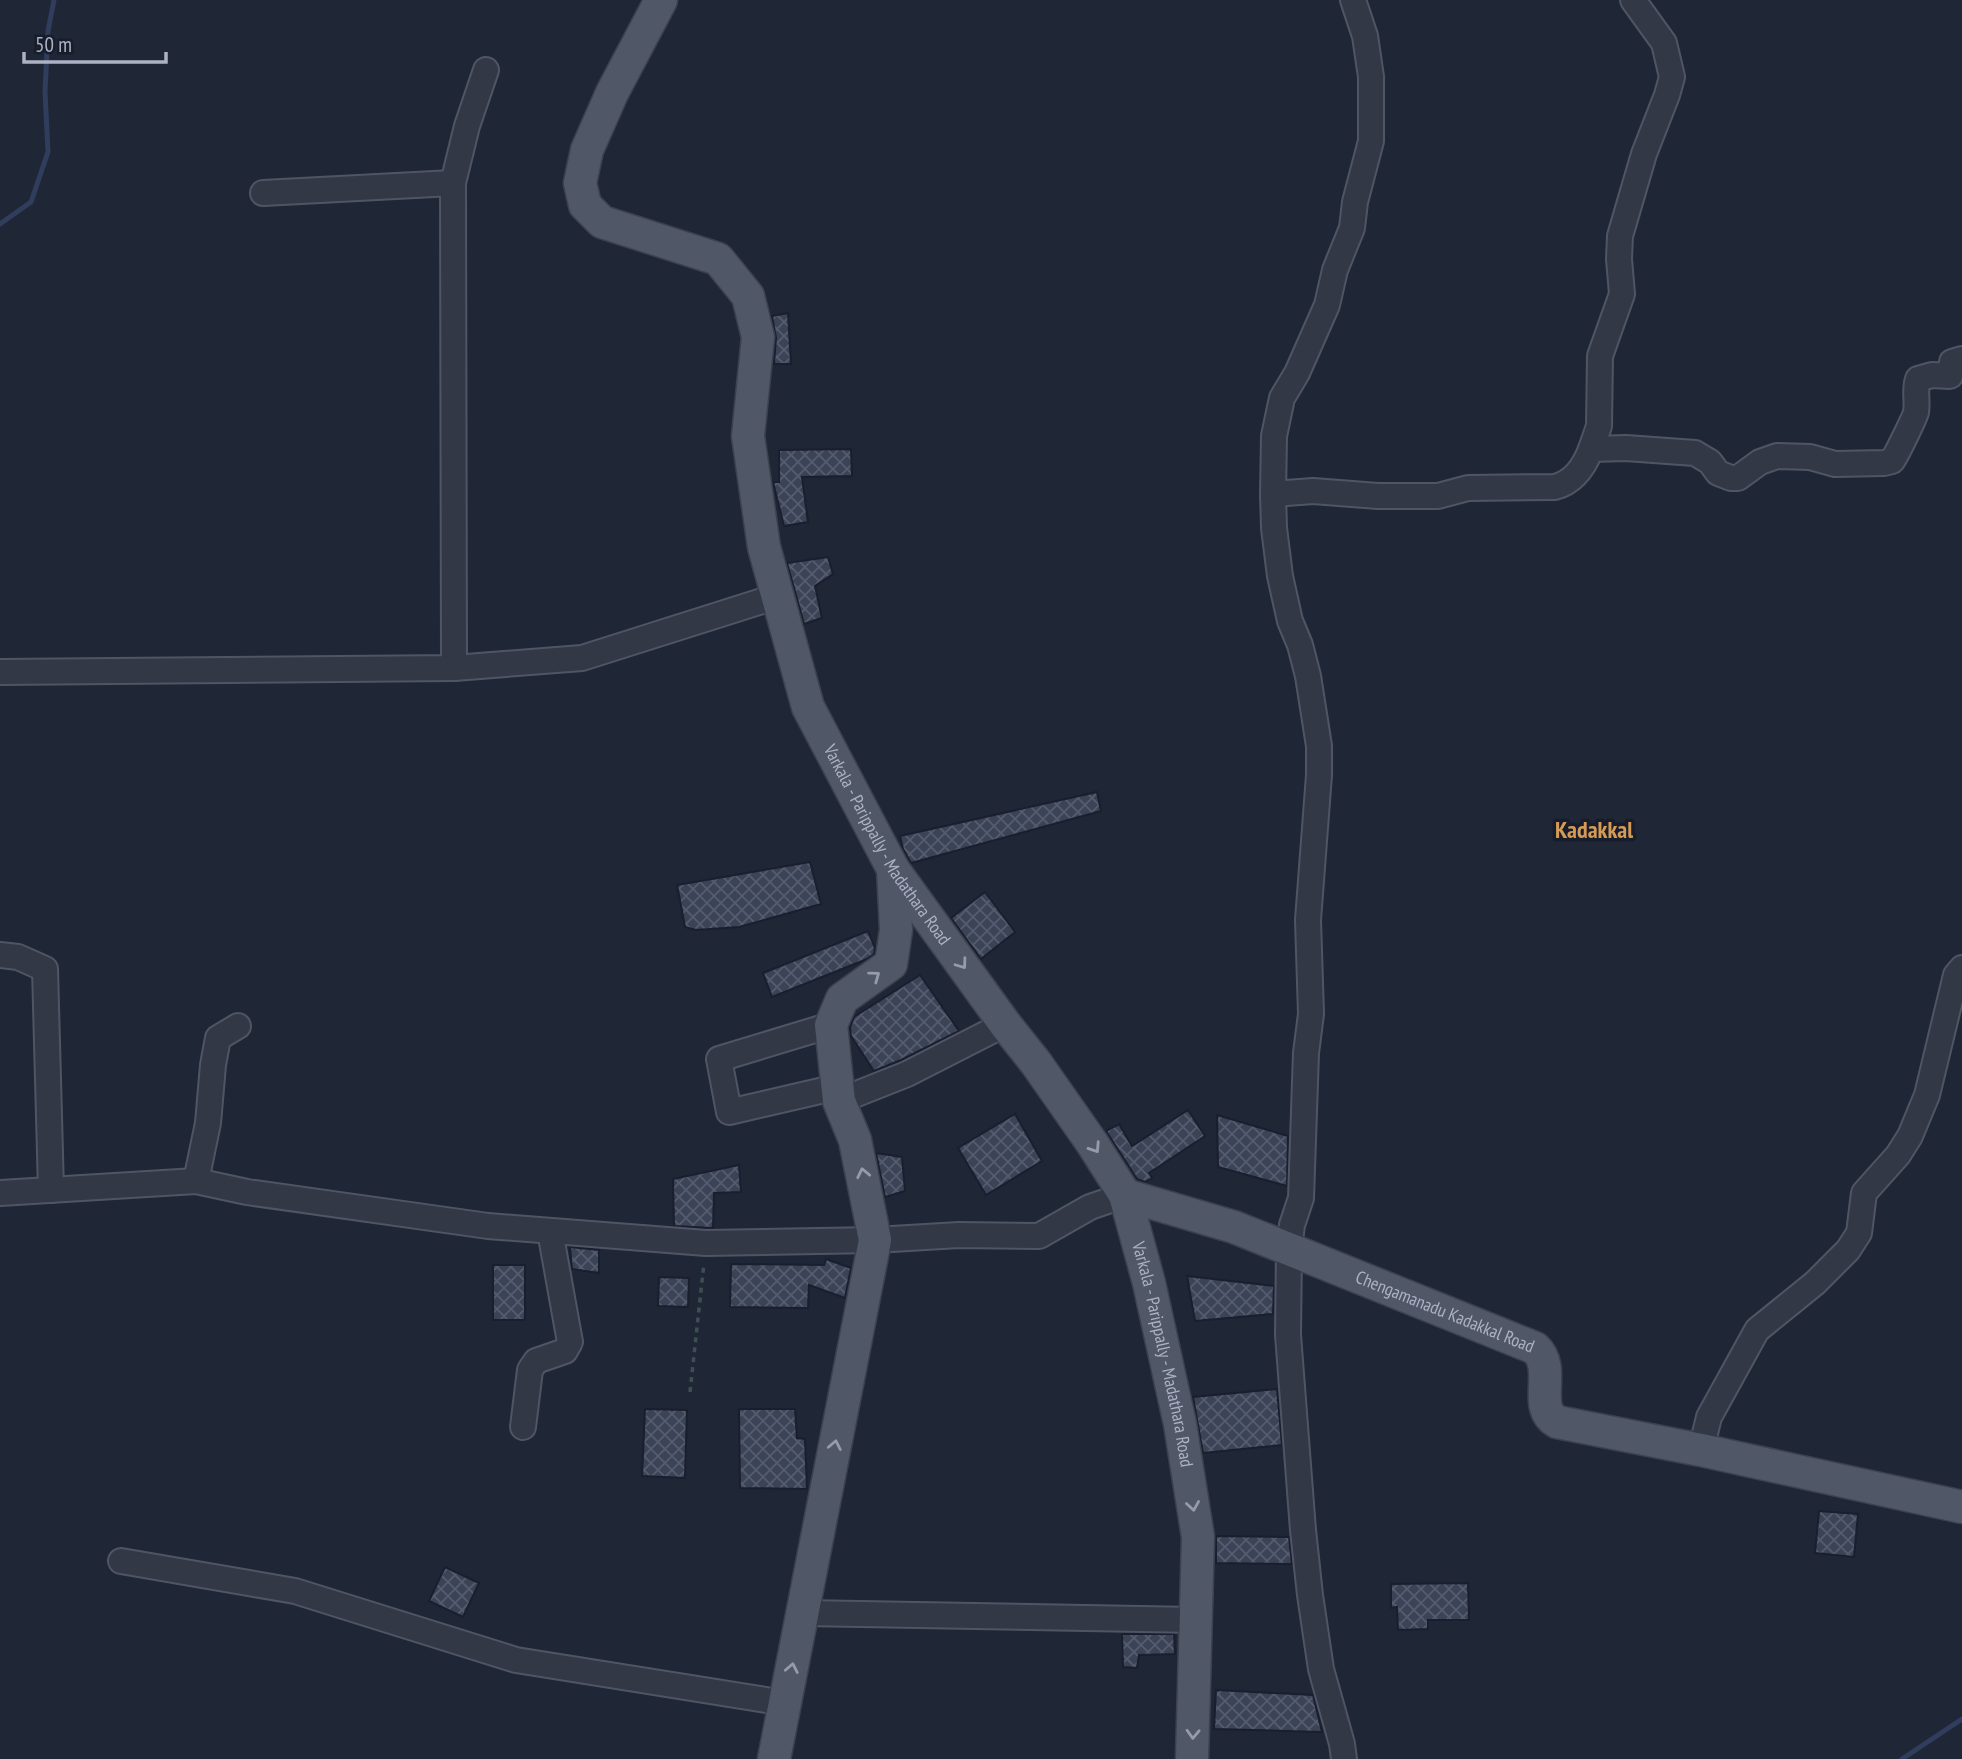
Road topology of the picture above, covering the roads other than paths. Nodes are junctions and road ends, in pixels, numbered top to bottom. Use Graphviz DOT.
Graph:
graph roads {
  1 [pos="661,0"];
  2 [pos="1353,0"];
  3 [pos="1633,0"];
  4 [pos="486,70"];
  5 [pos="453,183"];
  6 [pos="263,193"];
  7 [pos="1962,359"];
  8 [pos="1591,449"];
  9 [pos="1273,494"];
  10 [pos="778,596"];
  11 [pos="454,668"];
  12 [pos="0,672"];
  13 [pos="893,869"];
  14 [pos="0,955"];
  15 [pos="1962,968"];
  16 [pos="1005,1024"];
  17 [pos="831,1025"];
  18 [pos="237,1026"];
  19 [pos="838,1094"];
  20 [pos="196,1181"];
  21 [pos="51,1190"];
  22 [pos="0,1193"];
  23 [pos="1125,1195"];
  24 [pos="550,1231"];
  25 [pos="875,1240"];
  26 [pos="1289,1249"];
  27 [pos="523,1427"];
  28 [pos="1701,1450"];
  29 [pos="1962,1507"];
  30 [pos="121,1562"];
  31 [pos="803,1613"];
  32 [pos="1196,1620"];
  33 [pos="785,1703"];
  34 [pos="774,1759"];
  35 [pos="1192,1759"];
  36 [pos="1344,1759"];
  1 -- 10 [label="main road, Varkala - Parippally - Madathara Road"];
  2 -- 9 [label="street"];
  3 -- 8 [label="street"];
  4 -- 5 [label="street"];
  5 -- 6 [label="street"];
  5 -- 11 [label="street"];
  7 -- 8 [label="street"];
  8 -- 9 [label="street"];
  9 -- 26 [label="street"];
  10 -- 11 [label="street"];
  10 -- 13 [label="main road, Varkala - Parippally - Madathara Road"];
  11 -- 12 [label="street"];
  13 -- 16 [label="main road, Varkala - Parippally - Madathara Road, one-way"];
  17 -- 13 [label="main road, one-way"];
  14 -- 21 [label="street"];
  15 -- 28 [label="street"];
  16 -- 19 [label="street"];
  16 -- 23 [label="main road, Varkala - Parippally - Madathara Road, one-way"];
  17 -- 19 [label="main road"];
  17 -- 19 [label="street"];
  18 -- 20 [label="street"];
  25 -- 19 [label="main road, one-way"];
  20 -- 21 [label="street"];
  20 -- 24 [label="street"];
  21 -- 22 [label="street"];
  23 -- 25 [label="street"];
  23 -- 26 [label="main road, Chengamanadu Kadakkal Road"];
  23 -- 32 [label="main road, Varkala - Parippally - Madathara Road, one-way"];
  24 -- 25 [label="street"];
  24 -- 27 [label="street"];
  31 -- 25 [label="main road, one-way"];
  26 -- 28 [label="main road, Chengamanadu Kadakkal Road"];
  26 -- 36 [label="street"];
  28 -- 29 [label="main road, Chengamanadu Kadakkal Road"];
  30 -- 33 [label="street"];
  31 -- 32 [label="street"];
  33 -- 31 [label="main road, one-way"];
  32 -- 35 [label="main road, Varkala - Parippally - Madathara Road, one-way"];
  33 -- 34 [label="main road"];
}
